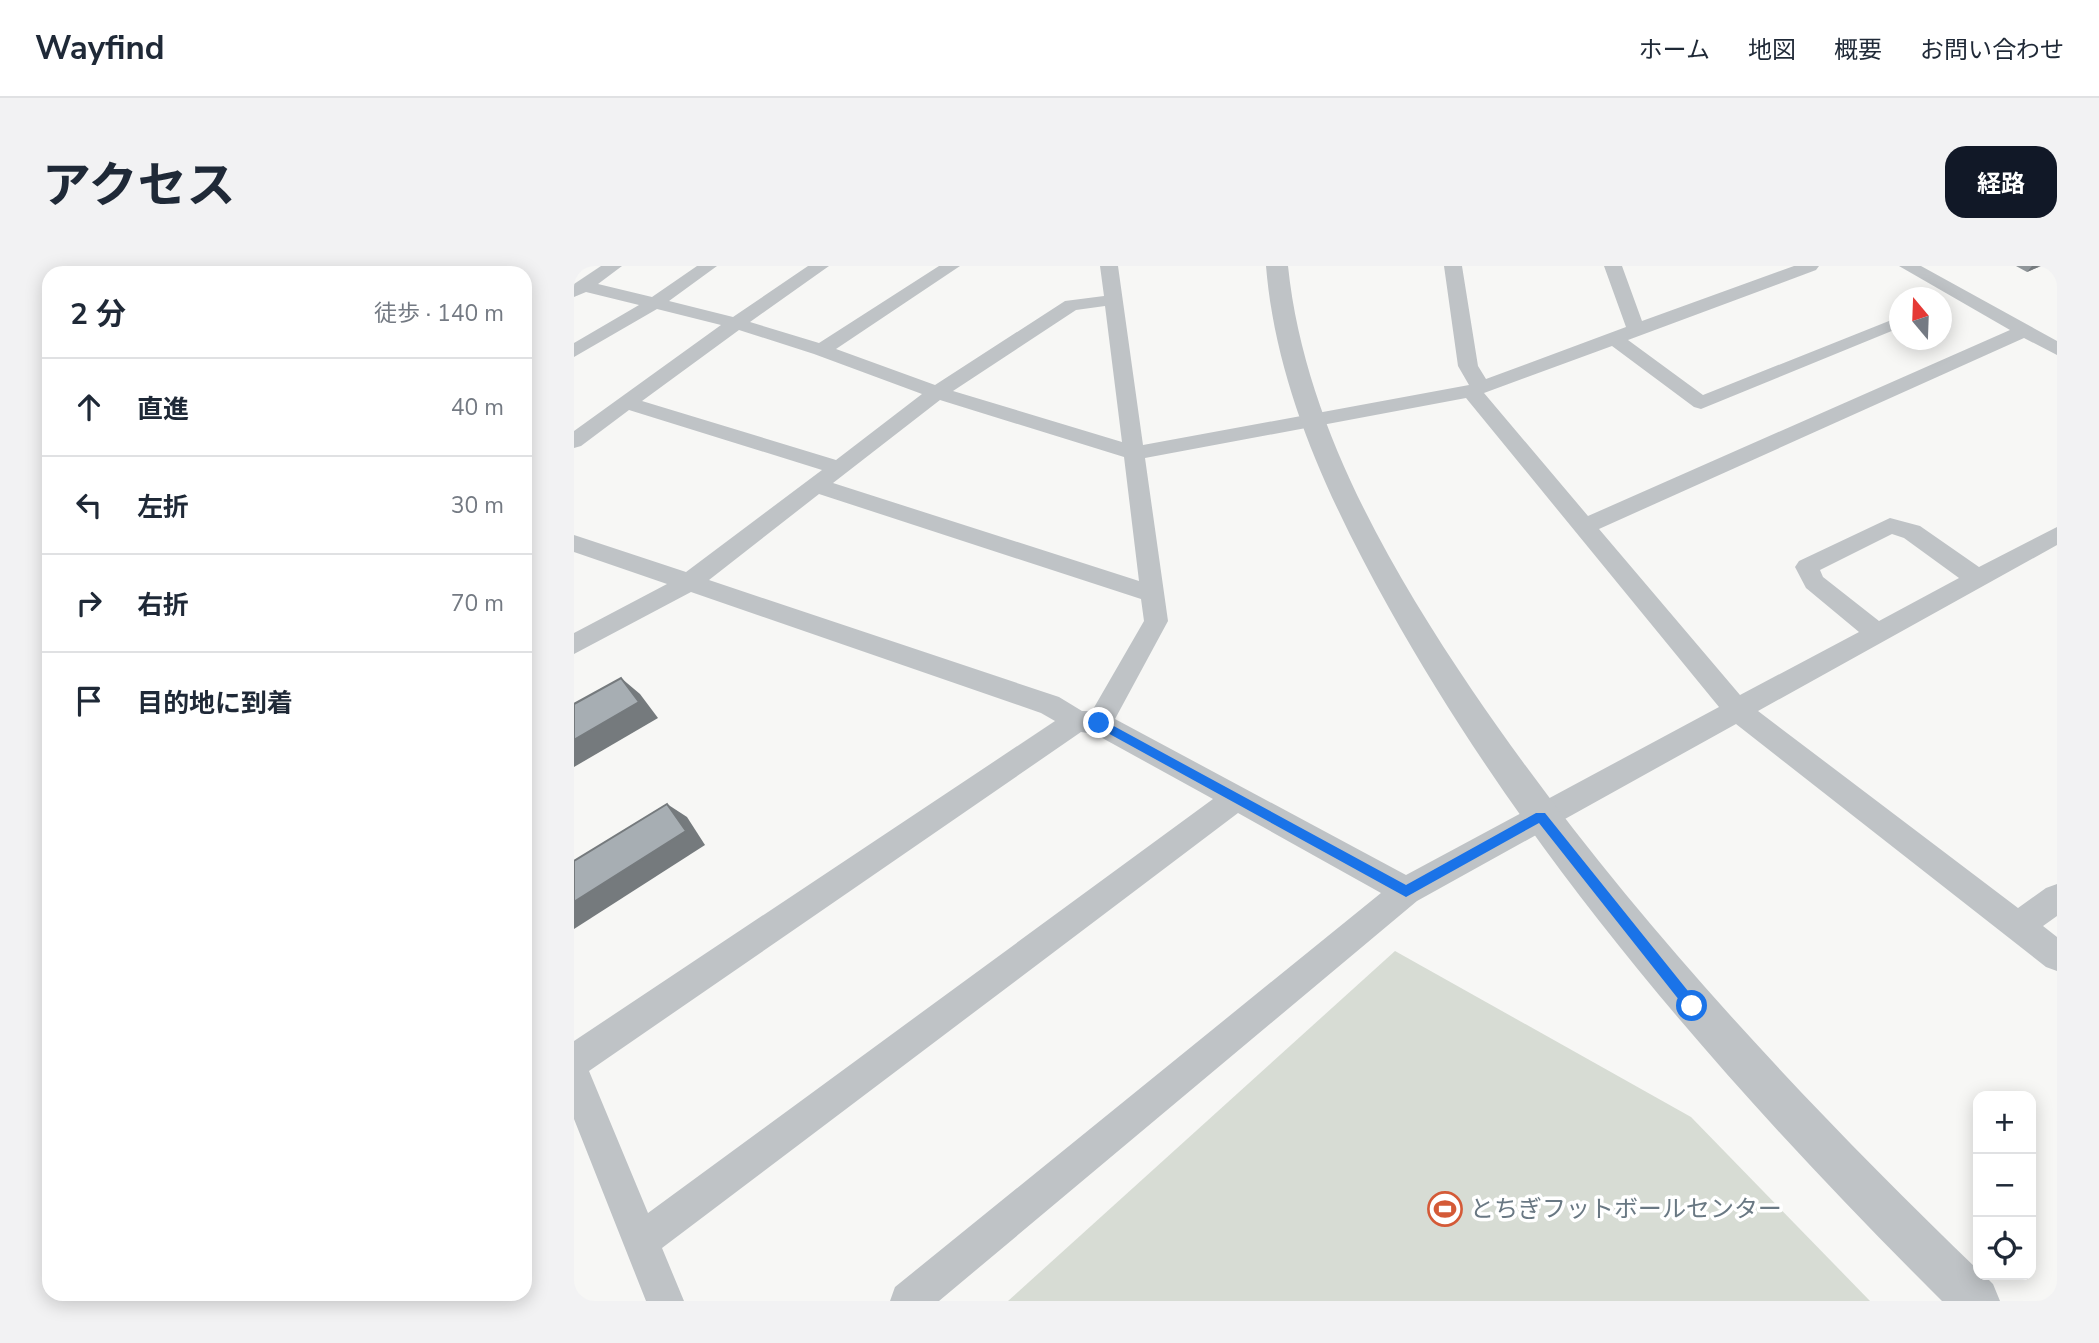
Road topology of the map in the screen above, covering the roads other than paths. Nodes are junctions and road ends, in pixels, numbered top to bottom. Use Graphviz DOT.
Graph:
graph roads {
  1 [pos="613,266"];
  2 [pos="708,266"];
  3 [pos="820,266"];
  4 [pos="951,266"];
  5 [pos="1109,266"];
  6 [pos="1277,266"];
  7 [pos="1453,266"];
  8 [pos="1613,266"];
  9 [pos="1810,266"];
  10 [pos="1908,266"];
  11 [pos="579,289"];
  12 [pos="1962,296"];
  13 [pos="1111,300"];
  14 [pos="1952,300"];
  15 [pos="654,303"];
  16 [pos="736,323"];
  17 [pos="1889,326"];
  18 [pos="1636,329"];
  19 [pos="2024,331"];
  20 [pos="1612,337"];
  21 [pos="2057,349"];
  22 [pos="821,350"];
  23 [pos="574,351"];
  24 [pos="1476,388"];
  25 [pos="937,393"];
  26 [pos="627,403"];
  27 [pos="1312,419"];
  28 [pos="574,442"];
  29 [pos="1134,453"];
  30 [pos="839,468"];
  31 [pos="817,486"];
  32 [pos="1584,527"];
  33 [pos="2057,535"];
  34 [pos="574,543"];
  35 [pos="1977,578"];
  36 [pos="688,583"];
  37 [pos="1152,594"];
  38 [pos="1877,633"];
  39 [pos="574,644"];
  40 [pos="1737,710"];
  41 [pos="1088,722"];
  42 [pos="1236,797"];
  43 [pos="1541,817"];
  44 [pos="1406,891"];
  45 [pos="2057,898"];
  46 [pos="2018,926"];
  47 [pos="2057,956"];
  48 [pos="574,1061"];
  49 [pos="574,1076"];
  50 [pos="642,1240"];
  51 [pos="665,1301"];
  52 [pos="909,1301"];
  53 [pos="1976,1301"];
  1 -- 11 [label="street"];
  2 -- 15 [label="street"];
  3 -- 16 [label="street"];
  4 -- 22 [label="street"];
  5 -- 13 [label="street"];
  6 -- 27 [label="street"];
  7 -- 24 [label="street"];
  8 -- 18 [label="street"];
  9 -- 18 [label="street"];
  10 -- 12 [label="street"];
  11 -- 15 [label="street"];
  12 -- 14 [label="street"];
  12 -- 19 [label="street"];
  13 -- 25 [label="street"];
  13 -- 29 [label="street"];
  15 -- 16 [label="street"];
  15 -- 23 [label="street"];
  16 -- 22 [label="street"];
  16 -- 26 [label="street"];
  17 -- 20 [label="street"];
  18 -- 20 [label="street"];
  19 -- 21 [label="street"];
  19 -- 32 [label="street"];
  20 -- 24 [label="street"];
  22 -- 25 [label="street"];
  24 -- 27 [label="street"];
  24 -- 32 [label="street"];
  25 -- 29 [label="street"];
  25 -- 30 [label="street"];
  26 -- 28 [label="street"];
  26 -- 30 [label="street"];
  27 -- 29 [label="street"];
  27 -- 43 [label="street"];
  29 -- 37 [label="street"];
  30 -- 31 [label="street"];
  31 -- 36 [label="street"];
  31 -- 37 [label="street"];
  32 -- 40 [label="street"];
  33 -- 35 [label="street"];
  34 -- 36 [label="street"];
  35 -- 38 [label="street"];
  35 -- 38 [label="street"];
  36 -- 39 [label="street"];
  36 -- 41 [label="street"];
  37 -- 41 [label="street"];
  38 -- 40 [label="street"];
  40 -- 43 [label="street"];
  40 -- 46 [label="street"];
  41 -- 42 [label="street"];
  41 -- 48 [label="street"];
  42 -- 44 [label="street"];
  42 -- 50 [label="street"];
  43 -- 44 [label="street"];
  43 -- 53 [label="street"];
  44 -- 52 [label="street"];
  45 -- 46 [label="street"];
  46 -- 47 [label="street"];
  49 -- 50 [label="street"];
  50 -- 51 [label="street"];
}
